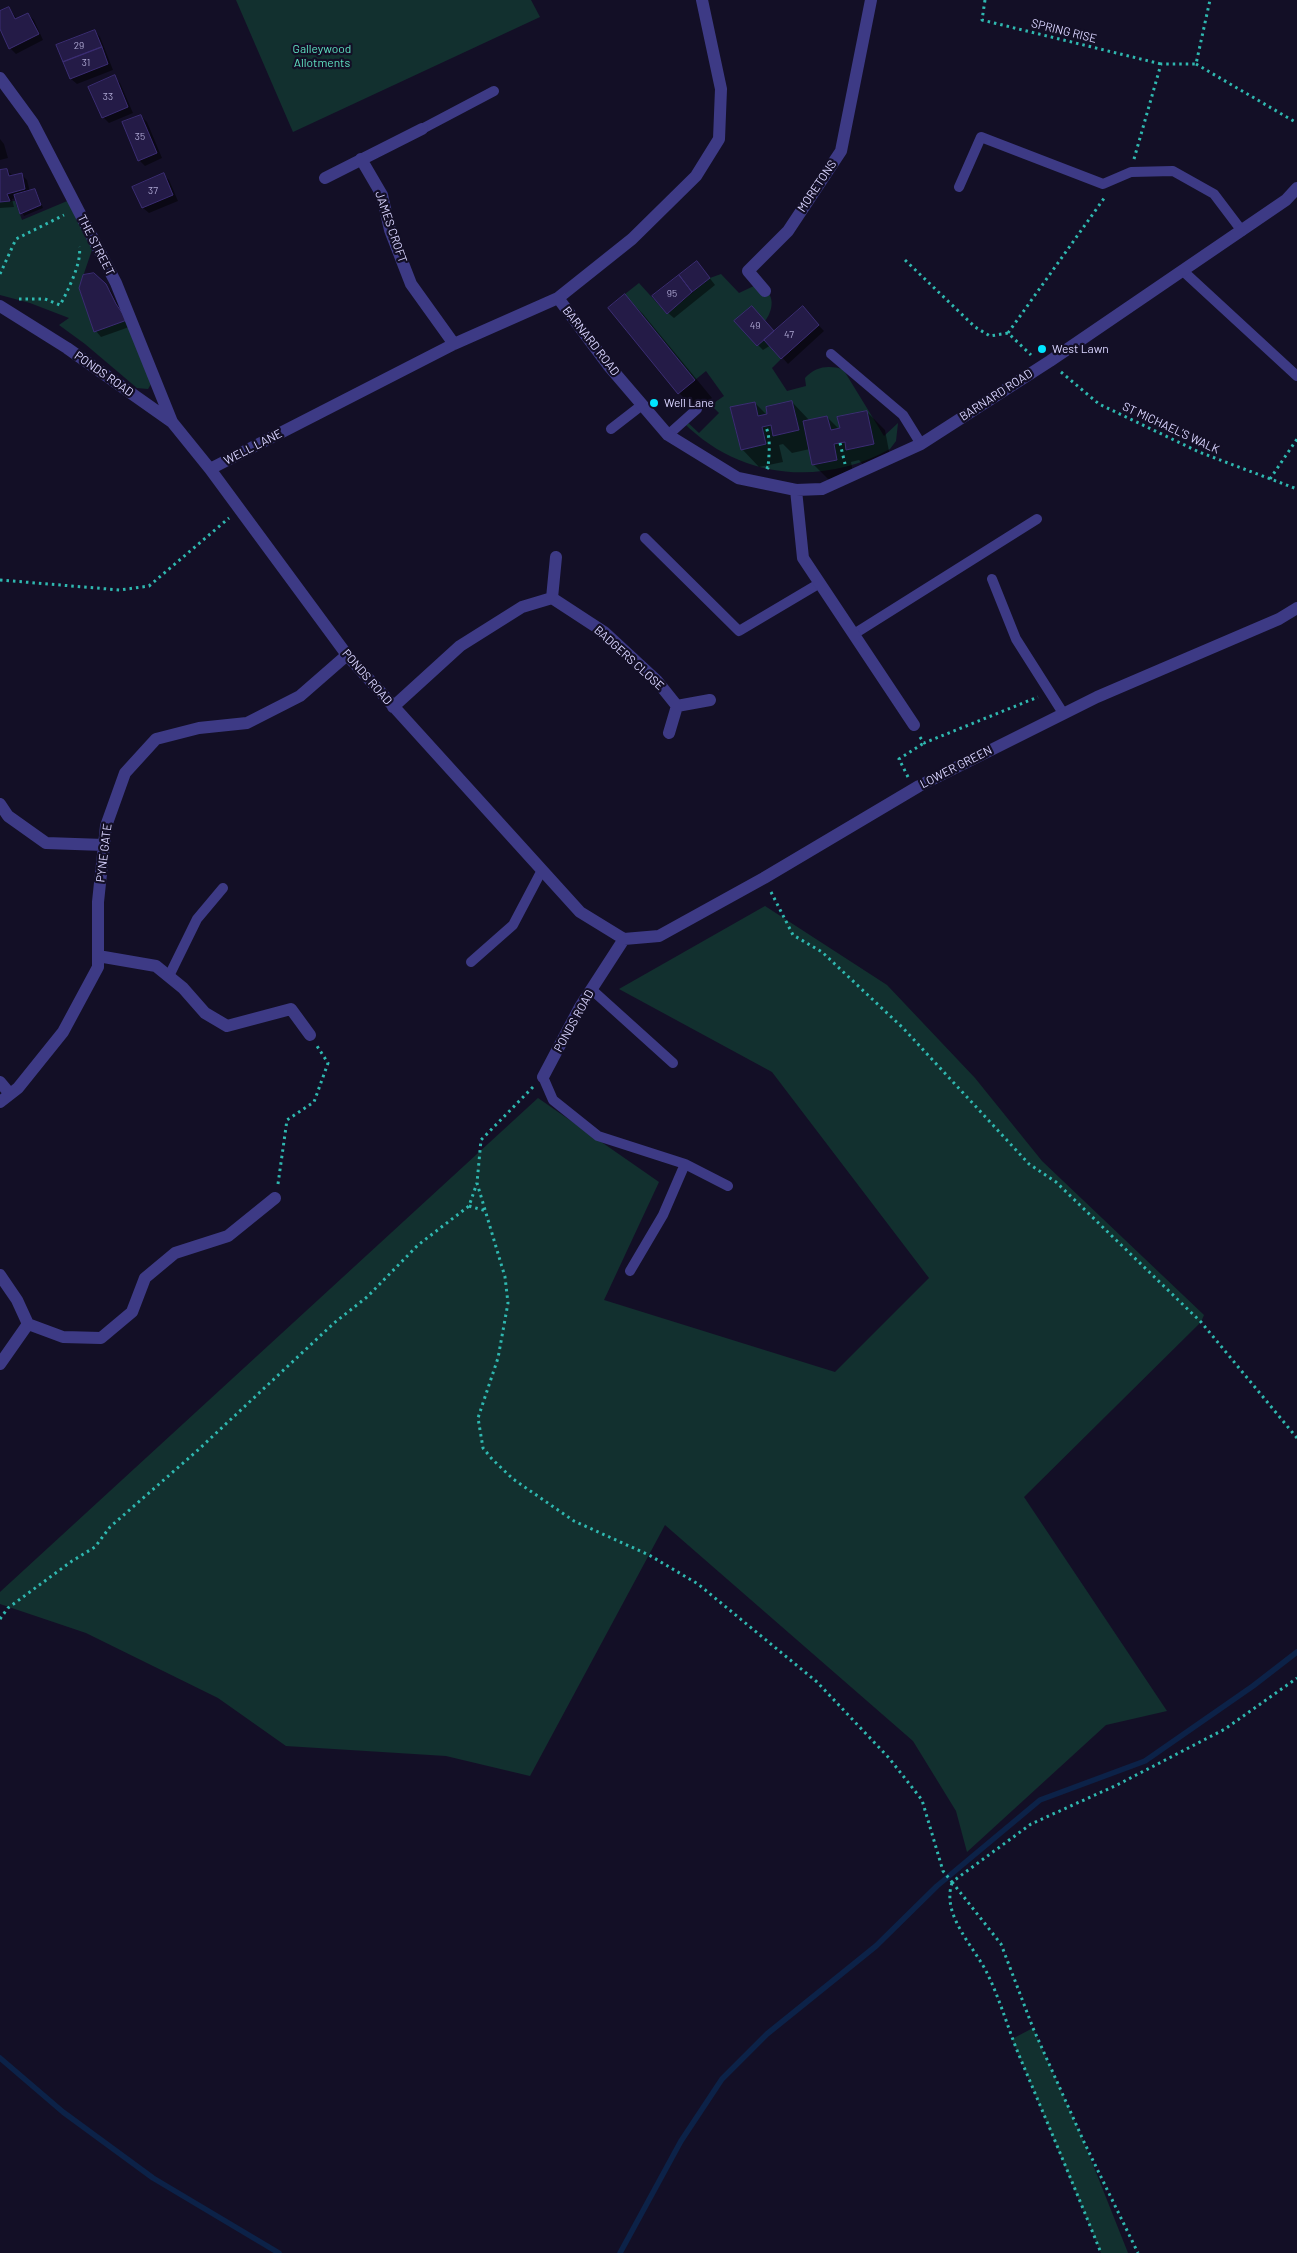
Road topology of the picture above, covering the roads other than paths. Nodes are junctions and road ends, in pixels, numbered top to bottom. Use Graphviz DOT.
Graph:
graph roads {
  1 [pos="702,0"];
  2 [pos="871,0"];
  3 [pos="0,78"];
  4 [pos="494,90"];
  5 [pos="422,129"];
  6 [pos="361,159"];
  7 [pos="324,178"];
  8 [pos="959,187"];
  9 [pos="1297,188"];
  10 [pos="1242,231"];
  11 [pos="1183,271"];
  12 [pos="765,291"];
  13 [pos="558,298"];
  14 [pos="0,306"];
  15 [pos="454,344"];
  16 [pos="831,354"];
  17 [pos="1297,376"];
  18 [pos="642,405"];
  19 [pos="697,409"];
  20 [pos="172,422"];
  21 [pos="611,429"];
  22 [pos="668,436"];
  23 [pos="921,444"];
  24 [pos="210,469"];
  25 [pos="796,490"];
  26 [pos="1037,519"];
  27 [pos="645,538"];
  28 [pos="556,557"];
  29 [pos="992,579"];
  30 [pos="820,583"];
  31 [pos="552,598"];
  32 [pos="1297,608"];
  33 [pos="854,634"];
  34 [pos="347,655"];
  35 [pos="710,700"];
  36 [pos="677,706"];
  37 [pos="393,707"];
  38 [pos="1064,714"];
  39 [pos="914,725"];
  40 [pos="669,733"];
  41 [pos="0,804"];
  42 [pos="104,845"];
  43 [pos="542,870"];
  44 [pos="223,888"];
  45 [pos="624,939"];
  46 [pos="98,956"];
  47 [pos="471,962"];
  48 [pos="169,976"];
  49 [pos="591,989"];
  50 [pos="310,1035"];
  51 [pos="673,1063"];
  52 [pos="543,1077"];
  53 [pos="0,1082"];
  54 [pos="5,1098"];
  55 [pos="685,1164"];
  56 [pos="728,1186"];
  57 [pos="276,1198"];
  58 [pos="630,1271"];
  59 [pos="0,1275"];
  60 [pos="28,1324"];
  61 [pos="0,1364"];
  1 -- 13 [label="street, WELL LANE"];
  2 -- 12 [label="street, MORETONS"];
  3 -- 20 [label="street, THE STREET"];
  4 -- 5 [label="lane"];
  5 -- 6 [label="street"];
  6 -- 7 [label="street"];
  6 -- 15 [label="street, JAMES CROFT"];
  8 -- 10 [label="lane"];
  9 -- 10 [label="street, BARNARD ROAD"];
  10 -- 11 [label="street, BARNARD ROAD"];
  11 -- 17 [label="lane"];
  11 -- 23 [label="street, BARNARD ROAD"];
  13 -- 15 [label="street, WELL LANE"];
  13 -- 18 [label="street, BARNARD ROAD"];
  14 -- 20 [label="street, PONDS ROAD"];
  15 -- 24 [label="street, WELL LANE"];
  16 -- 23 [label="lane"];
  18 -- 21 [label="lane"];
  18 -- 22 [label="street, BARNARD ROAD"];
  19 -- 22 [label="lane"];
  20 -- 24 [label="street, PONDS ROAD"];
  22 -- 25 [label="street, BARNARD ROAD"];
  23 -- 25 [label="street, BARNARD ROAD"];
  24 -- 34 [label="street, PONDS ROAD"];
  25 -- 30 [label="street"];
  26 -- 33 [label="lane"];
  27 -- 30 [label="lane"];
  28 -- 31 [label="street"];
  29 -- 38 [label="lane"];
  30 -- 33 [label="street"];
  31 -- 36 [label="street, BADGERS CLOSE"];
  31 -- 37 [label="street"];
  32 -- 38 [label="street, LOWER GREEN"];
  33 -- 39 [label="street"];
  34 -- 37 [label="street, PONDS ROAD"];
  34 -- 42 [label="street, PYNE GATE"];
  35 -- 36 [label="street"];
  36 -- 40 [label="street"];
  37 -- 43 [label="street, PONDS ROAD"];
  38 -- 45 [label="street, LOWER GREEN"];
  41 -- 42 [label="street"];
  42 -- 46 [label="street, PYNE GATE"];
  43 -- 45 [label="street, PONDS ROAD"];
  43 -- 47 [label="lane"];
  44 -- 48 [label="lane"];
  45 -- 49 [label="street, PONDS ROAD"];
  46 -- 48 [label="street"];
  46 -- 54 [label="street, PYNE GATE"];
  48 -- 50 [label="street"];
  49 -- 51 [label="lane"];
  49 -- 52 [label="street, PONDS ROAD"];
  52 -- 55 [label="lane"];
  53 -- 54 [label="street"];
  55 -- 56 [label="lane"];
  55 -- 58 [label="lane"];
  57 -- 60 [label="street"];
  59 -- 60 [label="street"];
  60 -- 61 [label="street"];
}
